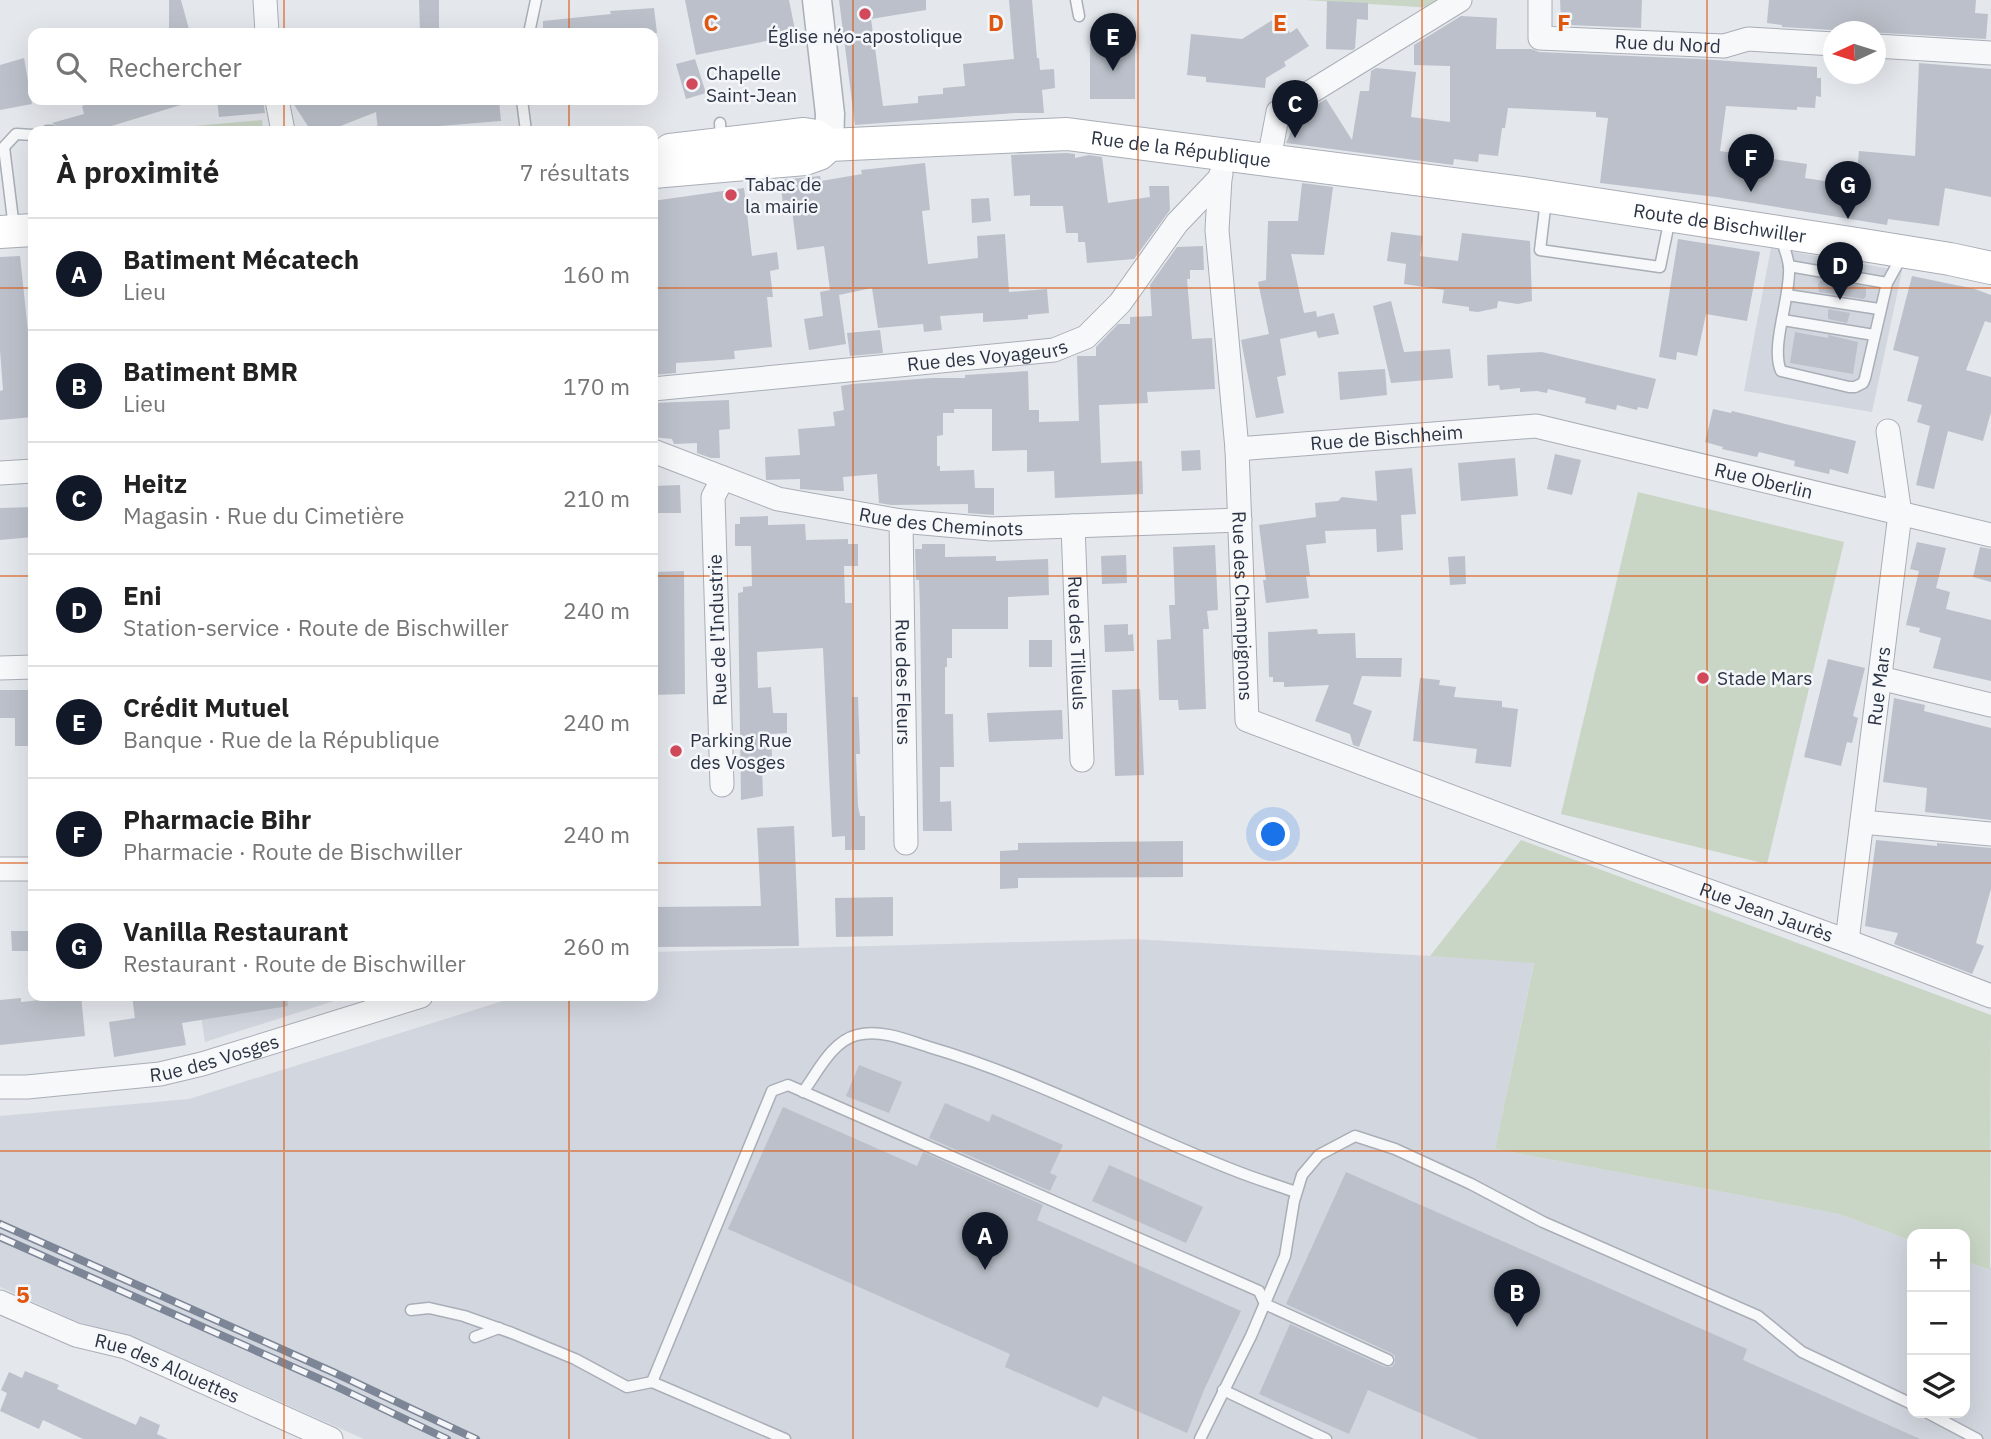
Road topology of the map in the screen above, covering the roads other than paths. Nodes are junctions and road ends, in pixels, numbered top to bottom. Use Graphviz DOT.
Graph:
graph roads {
  1 [pos="265,0"];
  2 [pos="536,0"];
  3 [pos="817,0"];
  4 [pos="1076,0"];
  5 [pos="1460,0"];
  6 [pos="1541,0"];
  7 [pos="1079,16"];
  8 [pos="267,28"];
  9 [pos="530,28"];
  10 [pos="1823,43"];
  11 [pos="1886,47"];
  12 [pos="1991,53"];
  13 [pos="277,105"];
  14 [pos="523,105"];
  15 [pos="282,126"];
  16 [pos="525,126"];
  17 [pos="28,135"];
  18 [pos="722,144"];
  19 [pos="829,145"];
  20 [pos="658,152"];
  21 [pos="1269,159"];
  22 [pos="1223,166"];
  23 [pos="658,171"];
  24 [pos="1538,196"];
  25 [pos="1670,215"];
  26 [pos="16,231"];
  27 [pos="1779,232"];
  28 [pos="1904,251"];
  29 [pos="1789,266"];
  30 [pos="1991,268"];
  31 [pos="1887,283"];
  32 [pos="1787,295"];
  33 [pos="1879,309"];
  34 [pos="1783,320"];
  35 [pos="1874,335"];
  36 [pos="658,389"];
  37 [pos="1536,426"];
  38 [pos="1888,431"];
  39 [pos="1237,449"];
  40 [pos="658,453"];
  41 [pos="28,471"];
  42 [pos="0,472"];
  43 [pos="723,478"];
  44 [pos="1900,514"];
  45 [pos="1240,520"];
  46 [pos="901,521"];
  47 [pos="1073,526"];
  48 [pos="1991,536"];
  49 [pos="28,667"];
  50 [pos="0,668"];
  51 [pos="1880,678"];
  52 [pos="1991,705"];
  53 [pos="1082,760"];
  54 [pos="722,785"];
  55 [pos="1862,822"];
  56 [pos="1541,831"];
  57 [pos="1991,834"];
  58 [pos="906,843"];
  59 [pos="0,869"];
  60 [pos="28,869"];
  61 [pos="1847,940"];
  62 [pos="1991,996"];
  63 [pos="404,1001"];
  64 [pos="0,1087"];
  65 [pos="803,1092"];
  66 [pos="1296,1192"];
  67 [pos="0,1301"];
  68 [pos="1265,1304"];
  69 [pos="411,1311"];
  70 [pos="499,1328"];
  71 [pos="475,1337"];
  72 [pos="1388,1360"];
  73 [pos="652,1382"];
  74 [pos="1223,1390"];
  75 [pos="1907,1402"];
  76 [pos="1937,1418"];
  77 [pos="331,1439"];
  78 [pos="785,1439"];
  79 [pos="1200,1439"];
  80 [pos="1326,1439"];
  81 [pos="1977,1439"];
  1 -- 8 [label="street"];
  2 -- 9 [label="lane"];
  3 -- 19 [label="street"];
  4 -- 7 [label="lane"];
  5 -- 21 [label="street"];
  6 -- 10 [label="street, Rue du Nord"];
  11 -- 12 [label="street"];
  13 -- 15 [label="street"];
  14 -- 16 [label="lane"];
  17 -- 26 [label="lane"];
  18 -- 19 [label="main road, Rue de la République"];
  18 -- 20 [label="main road, Rue de la République"];
  18 -- 23 [label="main road, Rue de la République"];
  19 -- 22 [label="main road, Rue de la République"];
  21 -- 22 [label="main road, Rue de la République"];
  21 -- 24 [label="main road, Rue de la République"];
  22 -- 36 [label="street, Rue des Voyageurs"];
  22 -- 39 [label="street, Rue des Champignons"];
  24 -- 25 [label="main road, Route de Bischwiller"];
  24 -- 25 [label="lane"];
  25 -- 27 [label="main road, Route de Bischwiller"];
  27 -- 28 [label="main road, Route de Bischwiller"];
  27 -- 29 [label="lane"];
  28 -- 30 [label="main road, Route de Bischwiller"];
  28 -- 31 [label="lane"];
  29 -- 31 [label="lane"];
  29 -- 32 [label="lane"];
  31 -- 33 [label="lane"];
  32 -- 33 [label="lane"];
  32 -- 34 [label="lane"];
  33 -- 35 [label="lane"];
  34 -- 35 [label="lane"];
  34 -- 35 [label="lane"];
  37 -- 39 [label="street, Rue de Bischheim"];
  37 -- 44 [label="street, Rue Oberlin"];
  38 -- 44 [label="street, Rue Mars"];
  39 -- 45 [label="street, Rue des Champignons"];
  40 -- 43 [label="street, Rue des Cheminots"];
  41 -- 42 [label="street"];
  43 -- 46 [label="street, Rue des Cheminots"];
  43 -- 54 [label="street, Rue de l'Industrie"];
  44 -- 48 [label="street, Rue Oberlin"];
  44 -- 51 [label="street, Rue Mars"];
  45 -- 47 [label="street, Rue des Cheminots"];
  45 -- 56 [label="street, Rue des Champignons"];
  46 -- 47 [label="street, Rue des Cheminots"];
  46 -- 58 [label="street, Rue des Fleurs"];
  47 -- 53 [label="street, Rue des Tilleuls"];
  49 -- 50 [label="street"];
  51 -- 52 [label="street"];
  51 -- 55 [label="street, Rue Mars"];
  55 -- 57 [label="street"];
  55 -- 61 [label="street, Rue Mars"];
  56 -- 61 [label="street, Rue Jean Jaurès"];
  59 -- 60 [label="street"];
  61 -- 62 [label="street, Rue Jean Jaurès"];
  63 -- 64 [label="street, Rue des Vosges"];
  65 -- 66 [label="lane"];
  65 -- 68 [label="lane"];
  65 -- 73 [label="lane"];
  66 -- 68 [label="lane"];
  66 -- 75 [label="lane"];
  67 -- 77 [label="street, Rue des Alouettes"];
  68 -- 72 [label="lane"];
  68 -- 74 [label="lane"];
  69 -- 70 [label="lane"];
  70 -- 71 [label="lane"];
  70 -- 73 [label="lane"];
  73 -- 78 [label="lane"];
  74 -- 79 [label="lane"];
  74 -- 80 [label="lane"];
  76 -- 81 [label="lane"];
}
